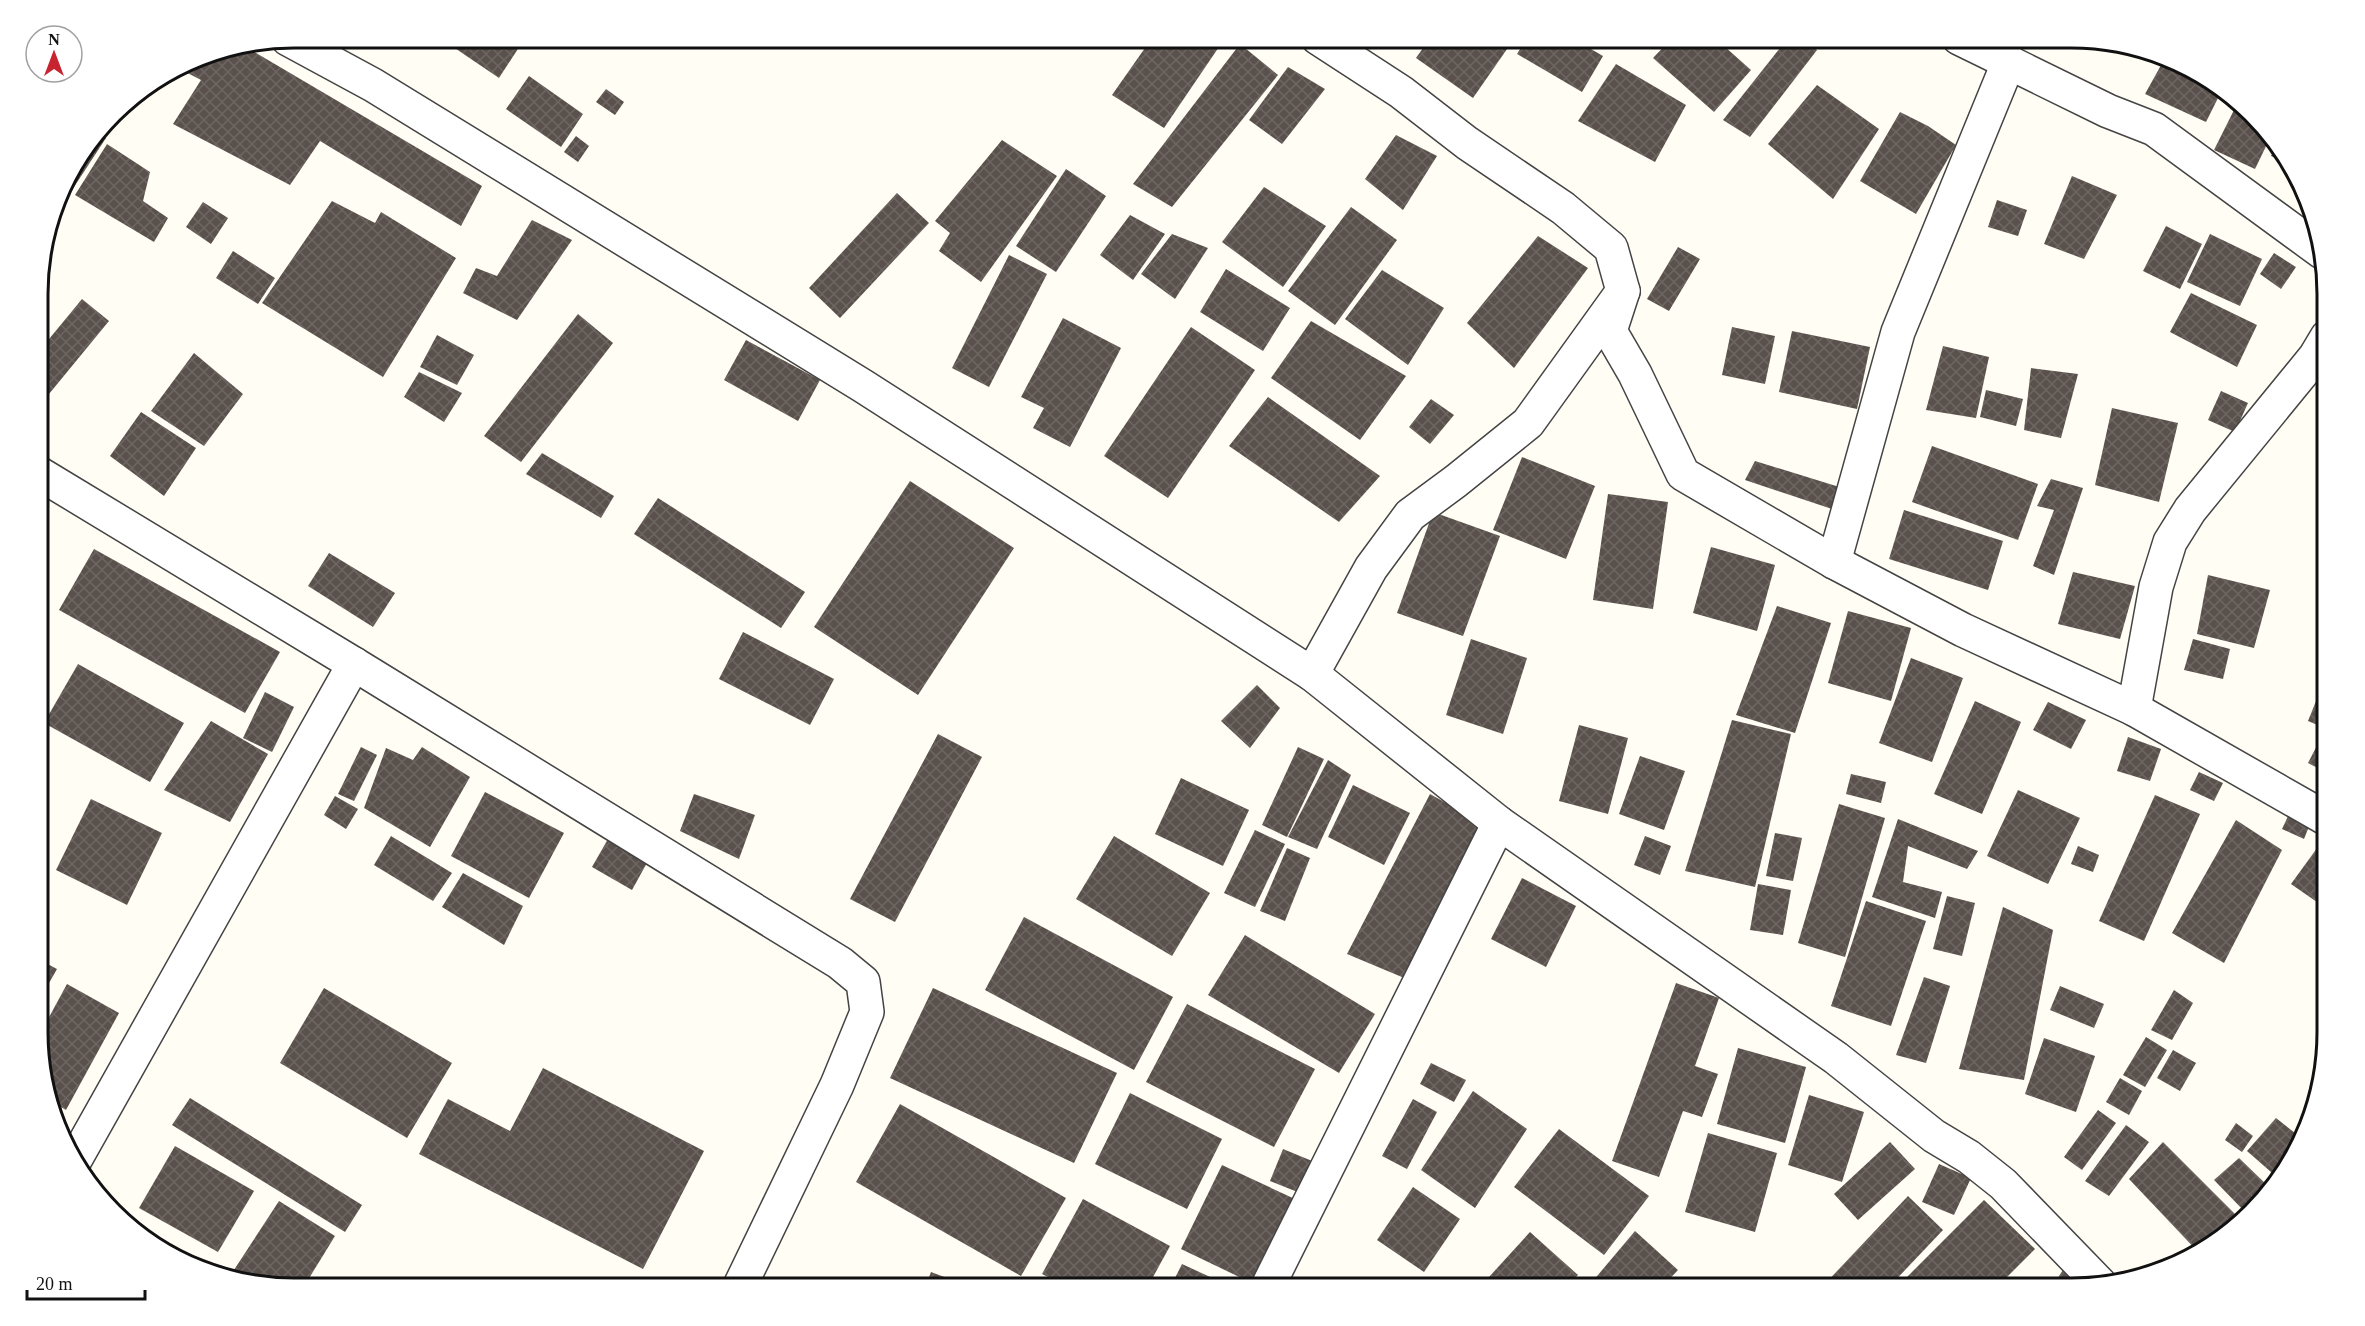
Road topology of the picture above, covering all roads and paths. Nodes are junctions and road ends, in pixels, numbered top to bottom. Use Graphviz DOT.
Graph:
graph roads {
  1 [pos="305,48"];
  2 [pos="1333,48"];
  3 [pos="1980,48"];
  4 [pos="2008,61"];
  5 [pos="2312,244"];
  6 [pos="1623,291"];
  7 [pos="2317,354"];
  8 [pos="48,479"];
  9 [pos="1834,562"];
  10 [pos="354,664"];
  11 [pos="1312,674"];
  12 [pos="2134,709"];
  13 [pos="2317,813"];
  14 [pos="1499,823"];
  15 [pos="79,1152"];
  16 [pos="2093,1277"];
  17 [pos="744,1278"];
  18 [pos="1274,1278"];
  1 -- 11 [label="street"];
  2 -- 6 [label="street"];
  3 -- 4 [label="street"];
  4 -- 5 [label="street"];
  4 -- 9 [label="street"];
  6 -- 9 [label="street"];
  6 -- 11 [label="street"];
  7 -- 12 [label="street"];
  8 -- 10 [label="street"];
  9 -- 12 [label="street"];
  10 -- 15 [label="street"];
  10 -- 17 [label="street"];
  11 -- 14 [label="street"];
  12 -- 13 [label="street"];
  14 -- 16 [label="street"];
  14 -- 18 [label="street"];
}
